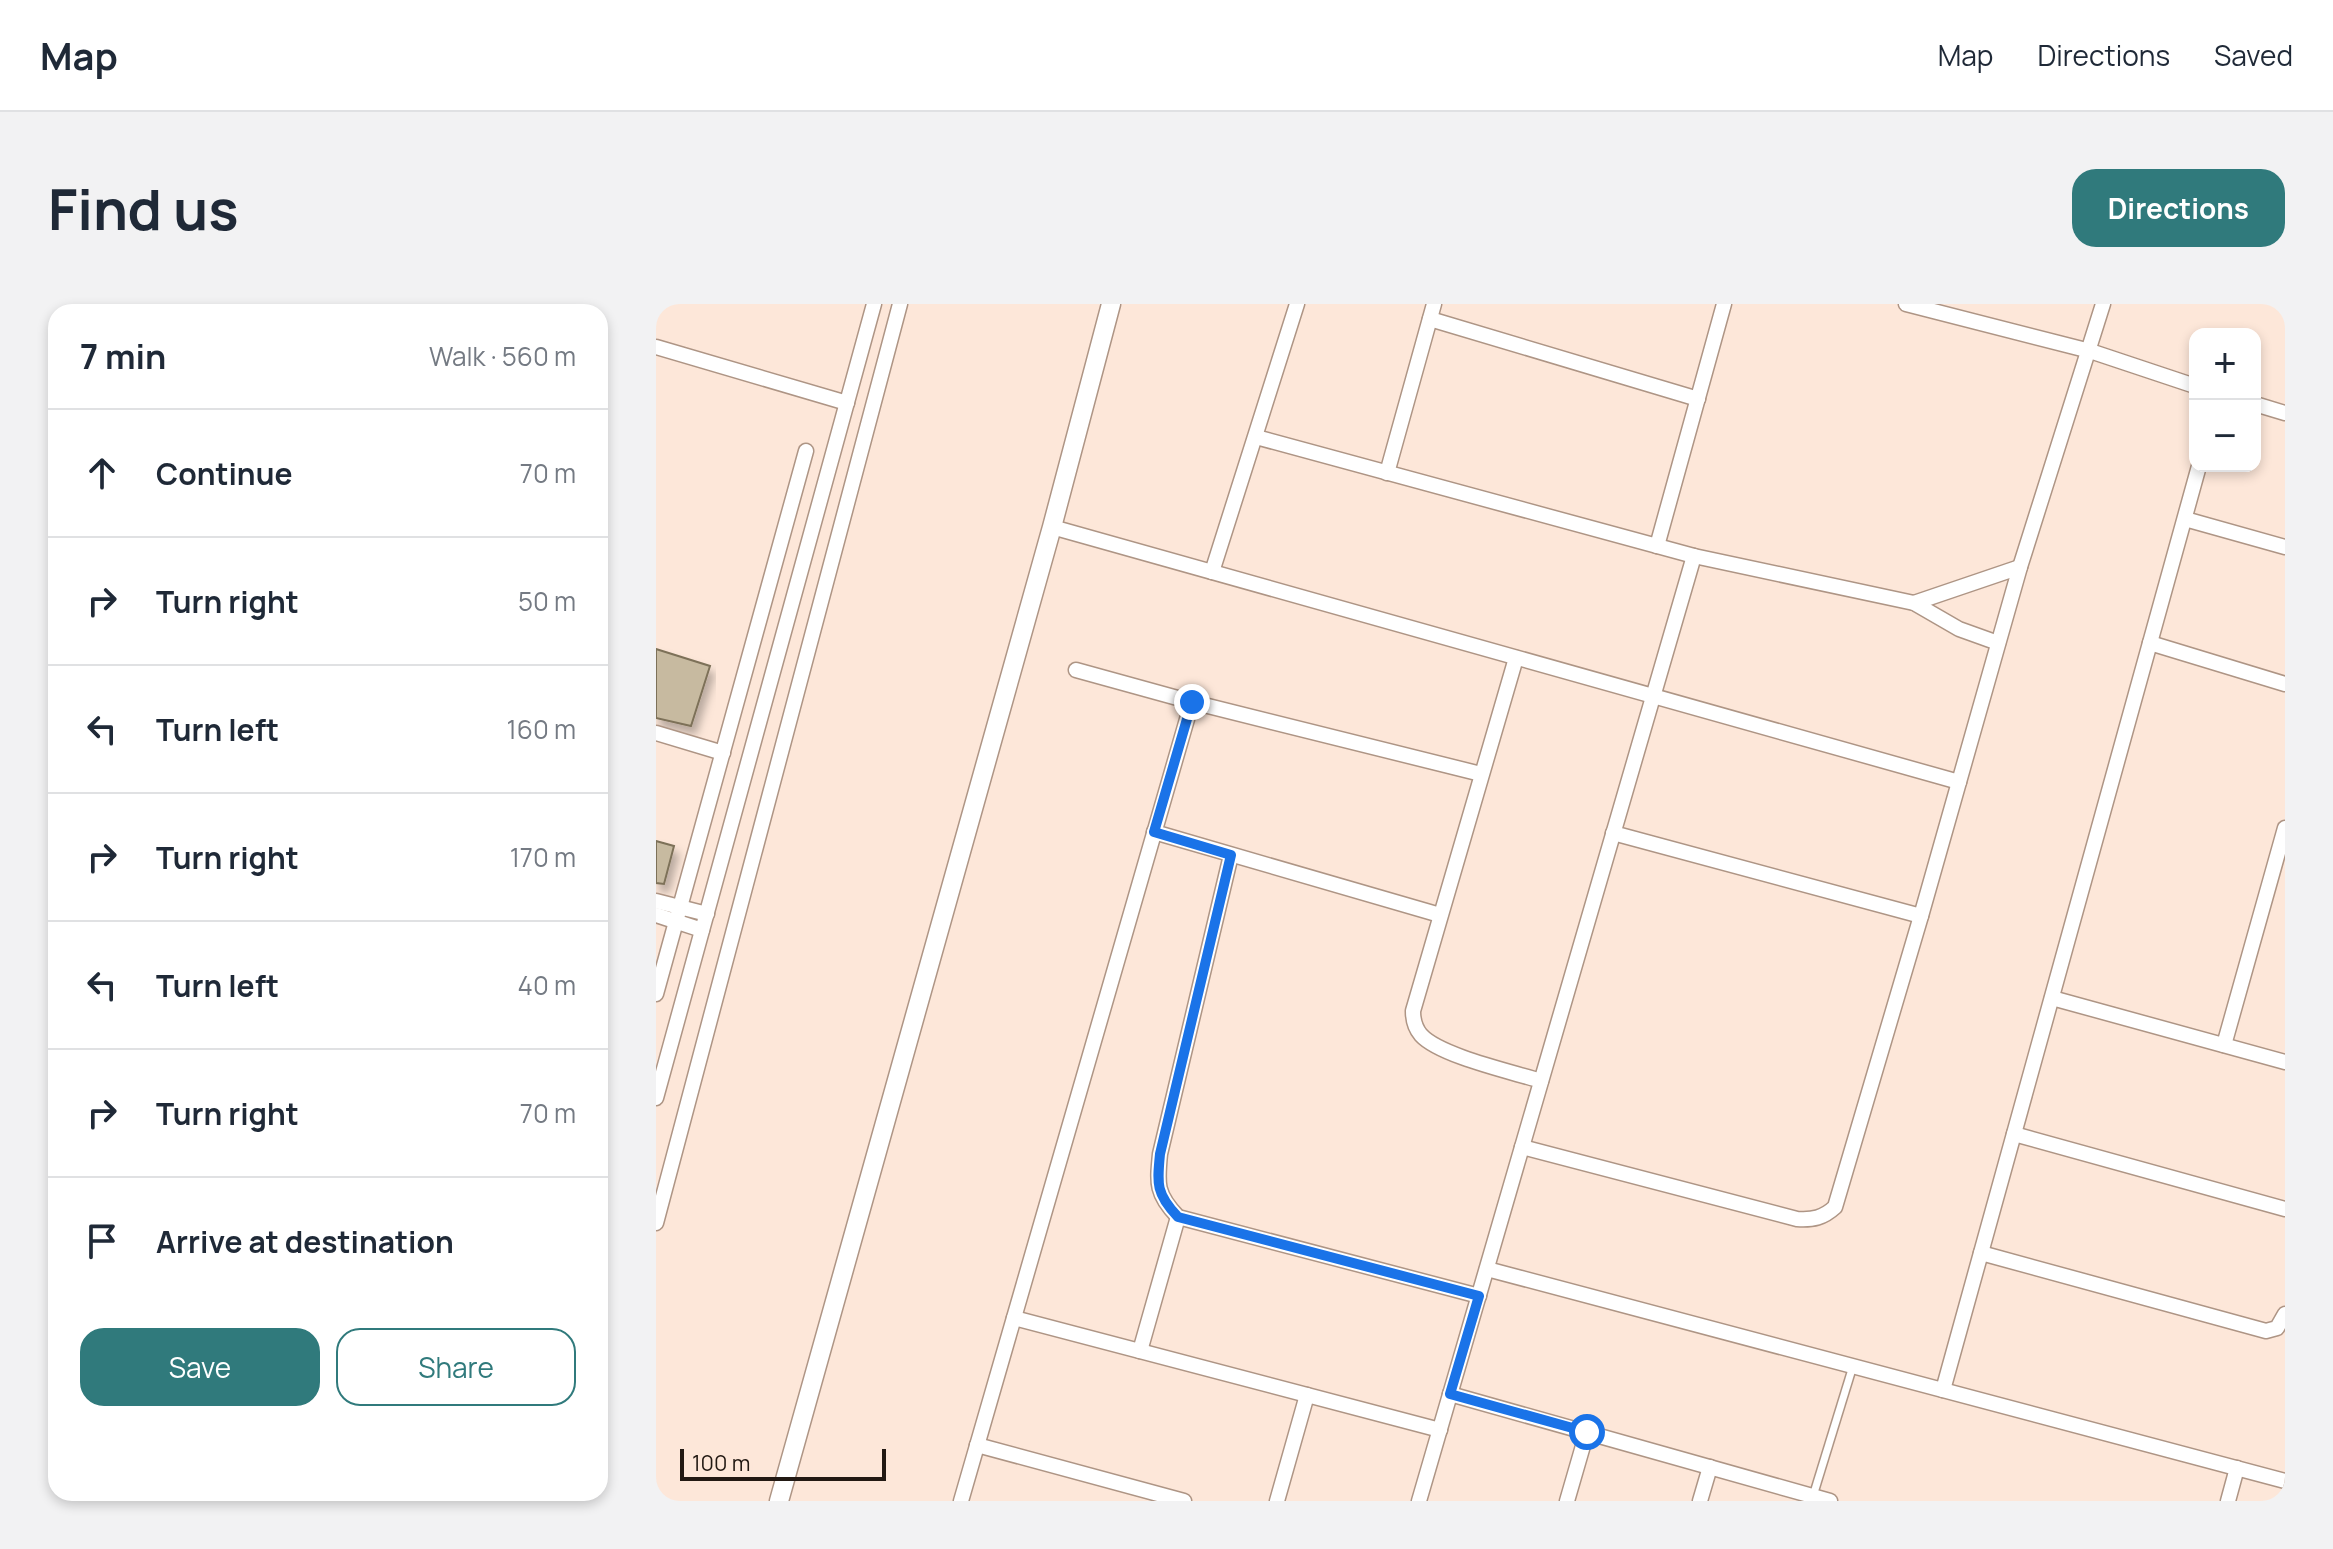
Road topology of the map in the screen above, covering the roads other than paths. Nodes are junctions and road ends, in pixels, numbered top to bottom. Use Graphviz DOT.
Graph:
graph roads {
  1 [pos="874,304"];
  2 [pos="900,304"];
  3 [pos="1111,304"];
  4 [pos="1297,304"];
  5 [pos="1724,304"];
  6 [pos="1906,304"];
  7 [pos="2103,304"];
  8 [pos="1432,311"];
  9 [pos="656,347"];
  10 [pos="2090,351"];
  11 [pos="2189,384"];
  12 [pos="1698,399"];
  13 [pos="847,403"];
  14 [pos="2261,406"];
  15 [pos="2285,413"];
  16 [pos="1256,437"];
  17 [pos="806,451"];
  18 [pos="2197,472"];
  19 [pos="1387,473"];
  20 [pos="2185,519"];
  21 [pos="1052,527"];
  22 [pos="1657,546"];
  23 [pos="2285,547"];
  24 [pos="1694,556"];
  25 [pos="2020,567"];
  26 [pos="1212,572"];
  27 [pos="1914,603"];
  28 [pos="1998,643"];
  29 [pos="2150,643"];
  30 [pos="1516,658"];
  31 [pos="1076,670"];
  32 [pos="2285,684"];
  33 [pos="1653,696"];
  34 [pos="1192,702"];
  35 [pos="656,733"];
  36 [pos="723,753"];
  37 [pos="1481,774"];
  38 [pos="1959,782"];
  39 [pos="2285,828"];
  40 [pos="1154,832"];
  41 [pos="1613,833"];
  42 [pos="1231,855"];
  43 [pos="656,901"];
  44 [pos="678,914"];
  45 [pos="707,914"];
  46 [pos="656,915"];
  47 [pos="1440,915"];
  48 [pos="1921,916"];
  49 [pos="702,930"];
  50 [pos="656,994"];
  51 [pos="2052,998"];
  52 [pos="2224,1045"];
  53 [pos="2285,1062"];
  54 [pos="1541,1081"];
  55 [pos="656,1098"];
  56 [pos="2014,1134"];
  57 [pos="1522,1147"];
  58 [pos="2285,1209"];
  59 [pos="1178,1217"];
  60 [pos="656,1223"];
  61 [pos="1981,1253"];
  62 [pos="1487,1269"];
  63 [pos="1479,1296"];
  64 [pos="2285,1314"];
  65 [pos="1014,1318"];
  66 [pos="1140,1351"];
  67 [pos="1853,1366"];
  68 [pos="1943,1390"];
  69 [pos="1450,1394"];
  70 [pos="1307,1395"];
  71 [pos="1440,1430"];
  72 [pos="1587,1432"];
  73 [pos="977,1445"];
  74 [pos="1710,1467"];
  75 [pos="2237,1468"];
  76 [pos="2285,1481"];
  77 [pos="1813,1496"];
  78 [pos="779,1501"];
  79 [pos="961,1501"];
  80 [pos="1184,1501"];
  81 [pos="1277,1501"];
  82 [pos="1419,1501"];
  83 [pos="1567,1501"];
  84 [pos="1700,1501"];
  85 [pos="1830,1501"];
  86 [pos="2228,1501"];
  1 -- 13 [label="street"];
  2 -- 60 [label="street"];
  3 -- 21 [label="street"];
  4 -- 16 [label="street"];
  5 -- 12 [label="street"];
  6 -- 10 [label="street"];
  7 -- 10 [label="street"];
  8 -- 12 [label="street"];
  8 -- 19 [label="street"];
  9 -- 13 [label="street"];
  10 -- 11 [label="street"];
  10 -- 25 [label="street"];
  12 -- 22 [label="street"];
  13 -- 45 [label="street"];
  14 -- 15 [label="street"];
  16 -- 19 [label="street"];
  16 -- 26 [label="street"];
  17 -- 36 [label="street"];
  18 -- 20 [label="street"];
  19 -- 22 [label="street"];
  20 -- 23 [label="street"];
  20 -- 29 [label="street"];
  21 -- 26 [label="street"];
  21 -- 78 [label="street"];
  22 -- 24 [label="street"];
  24 -- 27 [label="street"];
  24 -- 33 [label="street"];
  25 -- 27 [label="street"];
  25 -- 28 [label="street"];
  26 -- 30 [label="street"];
  27 -- 28 [label="street"];
  28 -- 38 [label="street"];
  29 -- 32 [label="street"];
  29 -- 51 [label="street"];
  30 -- 33 [label="street"];
  30 -- 37 [label="street"];
  31 -- 34 [label="street"];
  33 -- 38 [label="street"];
  33 -- 41 [label="street"];
  34 -- 37 [label="street"];
  34 -- 40 [label="street"];
  35 -- 36 [label="street"];
  36 -- 44 [label="street"];
  37 -- 47 [label="street"];
  38 -- 48 [label="street"];
  39 -- 52 [label="street"];
  40 -- 42 [label="street"];
  40 -- 65 [label="street"];
  41 -- 48 [label="street"];
  41 -- 54 [label="street"];
  42 -- 47 [label="street"];
  42 -- 59 [label="street"];
  43 -- 44 [label="street"];
  44 -- 45 [label="street"];
  44 -- 46 [label="street"];
  44 -- 49 [label="street"];
  44 -- 50 [label="street"];
  45 -- 49 [label="street"];
  47 -- 54 [label="street"];
  48 -- 57 [label="street"];
  49 -- 55 [label="street"];
  51 -- 52 [label="street"];
  51 -- 56 [label="street"];
  52 -- 53 [label="street"];
  54 -- 57 [label="street"];
  56 -- 58 [label="street"];
  56 -- 61 [label="street"];
  57 -- 62 [label="street"];
  59 -- 63 [label="street"];
  59 -- 66 [label="street"];
  61 -- 64 [label="street"];
  61 -- 68 [label="street"];
  62 -- 63 [label="street"];
  62 -- 67 [label="street"];
  63 -- 69 [label="street"];
  65 -- 66 [label="street"];
  65 -- 73 [label="street"];
  66 -- 70 [label="street"];
  67 -- 68 [label="street"];
  67 -- 77 [label="lane"];
  68 -- 75 [label="street"];
  69 -- 71 [label="street"];
  69 -- 72 [label="street"];
  70 -- 71 [label="street"];
  70 -- 81 [label="street"];
  71 -- 82 [label="street"];
  72 -- 74 [label="street"];
  72 -- 83 [label="street"];
  73 -- 79 [label="street"];
  73 -- 80 [label="street"];
  74 -- 77 [label="street"];
  74 -- 84 [label="street"];
  75 -- 76 [label="street"];
  75 -- 86 [label="street"];
  77 -- 85 [label="street"];
}
